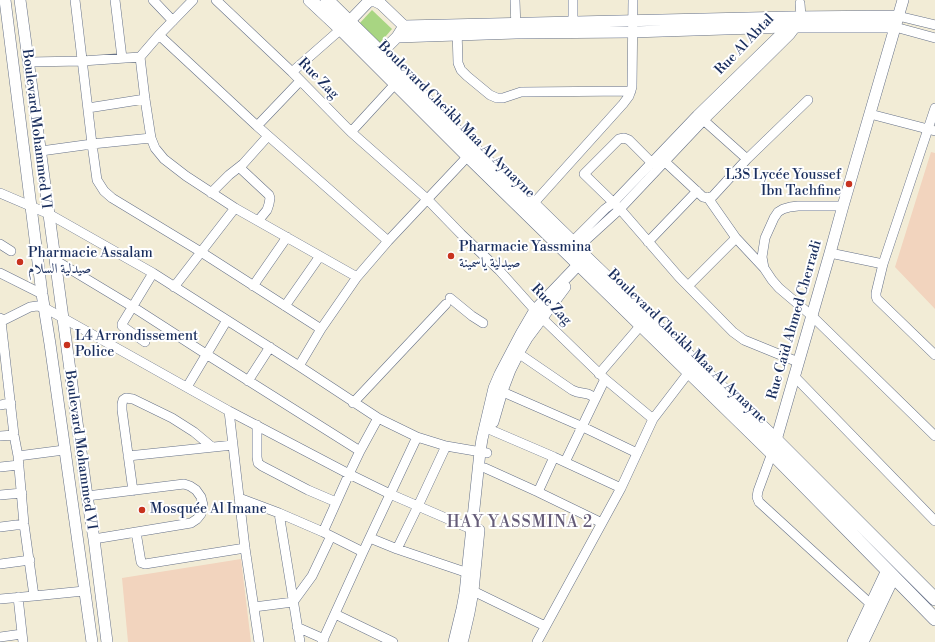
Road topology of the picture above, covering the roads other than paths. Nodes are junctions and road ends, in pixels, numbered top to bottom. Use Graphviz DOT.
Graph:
graph roads {
  1 [pos="5,0"];
  2 [pos="20,0"];
  3 [pos="75,0"];
  4 [pos="115,0"];
  5 [pos="153,0"];
  6 [pos="193,0"];
  7 [pos="216,0"];
  8 [pos="310,0"];
  9 [pos="327,0"];
  10 [pos="515,0"];
  11 [pos="573,0"];
  12 [pos="633,0"];
  13 [pos="903,0"];
  14 [pos="371,2"];
  15 [pos="801,2"];
  16 [pos="898,16"];
  17 [pos="173,21"];
  18 [pos="573,22"];
  19 [pos="794,22"];
  20 [pos="935,25"];
  21 [pos="345,26"];
  22 [pos="404,26"];
  23 [pos="633,26"];
  24 [pos="516,28"];
  25 [pos="895,28"];
  26 [pos="457,30"];
  27 [pos="159,35"];
  28 [pos="396,37"];
  29 [pos="935,38"];
  30 [pos="27,50"];
  31 [pos="11,52"];
  32 [pos="140,57"];
  33 [pos="377,57"];
  34 [pos="122,58"];
  35 [pos="82,61"];
  36 [pos="29,62"];
  37 [pos="292,72"];
  38 [pos="300,80"];
  39 [pos="396,83"];
  40 [pos="631,91"];
  41 [pos="145,99"];
  42 [pos="808,100"];
  43 [pos="88,108"];
  44 [pos="935,108"];
  45 [pos="870,114"];
  46 [pos="700,118"];
  47 [pos="257,126"];
  48 [pos="931,130"];
  49 [pos="351,132"];
  50 [pos="268,136"];
  51 [pos="151,138"];
  52 [pos="92,144"];
  53 [pos="41,151"];
  54 [pos="468,156"];
  55 [pos="662,158"];
  56 [pos="747,160"];
  57 [pos="571,162"];
  58 [pos="652,163"];
  59 [pos="239,167"];
  60 [pos="584,174"];
  61 [pos="697,191"];
  62 [pos="211,192"];
  63 [pos="0,193"];
  64 [pos="708,198"];
  65 [pos="427,199"];
  66 [pos="533,204"];
  67 [pos="30,206"];
  68 [pos="616,206"];
  69 [pos="842,206"];
  70 [pos="235,208"];
  71 [pos="49,214"];
  72 [pos="258,221"];
  73 [pos="287,237"];
  74 [pos="736,238"];
  75 [pos="388,241"];
  76 [pos="648,242"];
  77 [pos="0,244"];
  78 [pos="575,246"];
  79 [pos="11,251"];
  80 [pos="201,252"];
  81 [pos="830,253"];
  82 [pos="320,256"];
  83 [pos="55,260"];
  84 [pos="883,264"];
  85 [pos="578,268"];
  86 [pos="764,268"];
  87 [pos="0,273"];
  88 [pos="153,273"];
  89 [pos="357,277"];
  90 [pos="253,286"];
  91 [pos="688,286"];
  92 [pos="174,287"];
  93 [pos="42,294"];
  94 [pos="285,306"];
  95 [pos="133,307"];
  96 [pos="45,308"];
  97 [pos="539,314"];
  98 [pos="812,316"];
  99 [pos="63,318"];
  100 [pos="0,320"];
  101 [pos="227,320"];
  102 [pos="483,323"];
  103 [pos="641,325"];
  104 [pos="321,329"];
  105 [pos="145,342"];
  106 [pos="270,347"];
  107 [pos="518,353"];
  108 [pos="206,354"];
  109 [pos="935,355"];
  110 [pos="798,362"];
  111 [pos="299,366"];
  112 [pos="4,371"];
  113 [pos="689,372"];
  114 [pos="602,376"];
  115 [pos="794,376"];
  116 [pos="248,381"];
  117 [pos="187,387"];
  118 [pos="498,390"];
  119 [pos="596,398"];
  120 [pos="354,402"];
  121 [pos="11,403"];
  122 [pos="0,405"];
  123 [pos="228,411"];
  124 [pos="378,418"];
  125 [pos="653,419"];
  126 [pos="257,426"];
  127 [pos="583,427"];
  128 [pos="491,430"];
  129 [pos="14,435"];
  130 [pos="0,436"];
  131 [pos="935,436"];
  132 [pos="416,437"];
  133 [pos="776,440"];
  134 [pos="233,444"];
  135 [pos="446,446"];
  136 [pos="212,447"];
  137 [pos="64,450"];
  138 [pos="360,451"];
  139 [pos="483,452"];
  140 [pos="637,452"];
  141 [pos="772,453"];
  142 [pos="128,456"];
  143 [pos="554,457"];
  144 [pos="18,460"];
  145 [pos="565,462"];
  146 [pos="0,466"];
  147 [pos="485,468"];
  148 [pos="349,474"];
  149 [pos="621,488"];
  150 [pos="132,491"];
  151 [pos="538,492"];
  152 [pos="22,493"];
  153 [pos="390,494"];
  154 [pos="0,495"];
  155 [pos="87,496"];
  156 [pos="239,498"];
  157 [pos="336,502"];
  158 [pos="418,506"];
  159 [pos="279,513"];
  160 [pos="935,521"];
  161 [pos="602,523"];
  162 [pos="24,524"];
  163 [pos="0,527"];
  164 [pos="475,530"];
  165 [pos="136,532"];
  166 [pos="327,534"];
  167 [pos="370,538"];
  168 [pos="94,539"];
  169 [pos="245,548"];
  170 [pos="397,549"];
  171 [pos="363,552"];
  172 [pos="30,560"];
  173 [pos="0,564"];
  174 [pos="468,573"];
  175 [pos="891,573"];
  176 [pos="470,589"];
  177 [pos="84,591"];
  178 [pos="34,596"];
  179 [pos="18,597"];
  180 [pos="0,599"];
  181 [pos="935,599"];
  182 [pos="102,602"];
  183 [pos="293,602"];
  184 [pos="86,605"];
  185 [pos="254,607"];
  186 [pos="874,607"];
  187 [pos="335,614"];
  188 [pos="935,619"];
  189 [pos="546,626"];
  190 [pos="297,627"];
  191 [pos="0,637"];
  192 [pos="23,638"];
  193 [pos="323,641"];
  194 [pos="858,641"];
  195 [pos="92,642"];
  196 [pos="107,642"];
  197 [pos="259,642"];
  198 [pos="300,642"];
  199 [pos="393,642"];
  200 [pos="454,642"];
  201 [pos="462,642"];
  202 [pos="537,642"];
  1 -- 31 [label="street, Boulevard Mohammed VI"];
  2 -- 30 [label="street, Boulevard Mohammed VI"];
  3 -- 35 [label="street"];
  4 -- 34 [label="street"];
  5 -- 17 [label="street"];
  6 -- 17 [label="street"];
  7 -- 37 [label="street, Rue Zag"];
  8 -- 21 [label="main road, Boulevard Cheikh Maa Al Aynayne"];
  9 -- 21 [label="main road, Boulevard Cheikh Maa Al Aynayne"];
  10 -- 24 [label="street"];
  11 -- 18 [label="street"];
  12 -- 23 [label="street"];
  13 -- 16 [label="street, Rue Caïd Ahmed Cherradi"];
  14 -- 21 [label="street"];
  14 -- 22 [label="street"];
  15 -- 19 [label="street"];
  16 -- 19 [label="street"];
  16 -- 20 [label="street"];
  16 -- 25 [label="street, Rue Caïd Ahmed Cherradi"];
  17 -- 27 [label="street"];
  18 -- 23 [label="street"];
  18 -- 24 [label="street"];
  19 -- 23 [label="street"];
  19 -- 25 [label="street"];
  19 -- 46 [label="street, Rue Al Abtal"];
  21 -- 33 [label="main road, Boulevard Cheikh Maa Al Aynayne"];
  21 -- 37 [label="street"];
  22 -- 26 [label="street"];
  22 -- 28 [label="street"];
  23 -- 24 [label="street"];
  23 -- 40 [label="street"];
  24 -- 26 [label="street"];
  25 -- 29 [label="street"];
  25 -- 45 [label="street, Rue Caïd Ahmed Cherradi"];
  26 -- 28 [label="street"];
  26 -- 40 [label="street"];
  27 -- 32 [label="street"];
  27 -- 47 [label="street"];
  28 -- 33 [label="street"];
  30 -- 31 [label="street"];
  30 -- 36 [label="street, Boulevard Mohammed VI"];
  31 -- 67 [label="street, Boulevard Mohammed VI"];
  32 -- 34 [label="street"];
  32 -- 41 [label="street"];
  33 -- 39 [label="main road, Boulevard Cheikh Maa Al Aynayne"];
  33 -- 66 [label="main road, Boulevard Cheikh Maa Al Aynayne"];
  34 -- 35 [label="street"];
  35 -- 36 [label="street"];
  35 -- 43 [label="street"];
  36 -- 53 [label="street, Boulevard Mohammed VI"];
  37 -- 38 [label="street, Rue Zag"];
  38 -- 47 [label="street"];
  38 -- 49 [label="street, Rue Zag"];
  39 -- 49 [label="street"];
  39 -- 54 [label="main road, Boulevard Cheikh Maa Al Aynayne"];
  40 -- 57 [label="street"];
  41 -- 43 [label="street"];
  41 -- 51 [label="street"];
  42 -- 56 [label="street"];
  43 -- 52 [label="street"];
  44 -- 48 [label="street"];
  45 -- 48 [label="street"];
  45 -- 69 [label="street, Rue Caïd Ahmed Cherradi"];
  46 -- 55 [label="street, Rue Al Abtal"];
  46 -- 56 [label="street"];
  47 -- 50 [label="street"];
  48 -- 84 [label="street"];
  49 -- 65 [label="street, Rue Zag"];
  50 -- 59 [label="street"];
  50 -- 75 [label="street"];
  51 -- 52 [label="street"];
  51 -- 62 [label="street"];
  52 -- 53 [label="street"];
  52 -- 80 [label="street"];
  53 -- 71 [label="street, Boulevard Mohammed VI"];
  54 -- 65 [label="street"];
  54 -- 85 [label="main road, Boulevard Cheikh Maa Al Aynayne"];
  55 -- 58 [label="street, Rue Al Abtal"];
  55 -- 61 [label="street"];
  55 -- 68 [label="street, Rue Al Abtal"];
  56 -- 64 [label="street"];
  57 -- 60 [label="street"];
  57 -- 66 [label="street"];
  58 -- 60 [label="street"];
  58 -- 68 [label="street, Rue Al Abtal"];
  59 -- 62 [label="street"];
  59 -- 72 [label="street"];
  60 -- 68 [label="street"];
  61 -- 64 [label="street"];
  61 -- 76 [label="street"];
  62 -- 70 [label="street"];
  63 -- 67 [label="street"];
  64 -- 74 [label="street"];
  65 -- 75 [label="street"];
  65 -- 97 [label="street, Rue Zag"];
  66 -- 78 [label="main road, Boulevard Cheikh Maa Al Aynayne"];
  67 -- 71 [label="street"];
  67 -- 93 [label="street, Boulevard Mohammed VI"];
  68 -- 76 [label="street"];
  68 -- 78 [label="street, Rue Al Abtal"];
  69 -- 81 [label="street, Rue Caïd Ahmed Cherradi"];
  69 -- 86 [label="street"];
  70 -- 72 [label="street"];
  70 -- 80 [label="street"];
  71 -- 83 [label="street, Boulevard Mohammed VI"];
  71 -- 88 [label="street"];
  72 -- 73 [label="street"];
  73 -- 82 [label="street"];
  73 -- 90 [label="street"];
  74 -- 86 [label="street"];
  74 -- 91 [label="street"];
  75 -- 89 [label="street"];
  76 -- 91 [label="street"];
  77 -- 79 [label="street"];
  78 -- 133 [label="main road, Boulevard Cheikh Maa Al Aynayne"];
  80 -- 90 [label="street"];
  80 -- 92 [label="street"];
  81 -- 84 [label="street"];
  81 -- 98 [label="street, Rue Caïd Ahmed Cherradi"];
  82 -- 89 [label="street"];
  82 -- 94 [label="street"];
  83 -- 95 [label="street"];
  83 -- 99 [label="street, Boulevard Mohammed VI"];
  84 -- 109 [label="street"];
  85 -- 97 [label="street"];
  85 -- 103 [label="main road, Boulevard Cheikh Maa Al Aynayne"];
  86 -- 98 [label="street"];
  87 -- 93 [label="street"];
  88 -- 92 [label="street"];
  88 -- 95 [label="street"];
  89 -- 104 [label="street"];
  90 -- 94 [label="street"];
  91 -- 110 [label="street"];
  92 -- 101 [label="street"];
  93 -- 96 [label="street, Boulevard Mohammed VI"];
  94 -- 104 [label="street"];
  95 -- 105 [label="street"];
  95 -- 108 [label="street"];
  96 -- 99 [label="street"];
  96 -- 100 [label="street"];
  96 -- 137 [label="street, Boulevard Mohammed VI"];
  97 -- 107 [label="street"];
  97 -- 114 [label="street, Rue Zag"];
  97 -- 118 [label="street"];
  98 -- 110 [label="street, Rue Caïd Ahmed Cherradi"];
  98 -- 131 [label="street"];
  99 -- 117 [label="street"];
  99 -- 155 [label="street, Boulevard Mohammed VI"];
  100 -- 112 [label="street"];
  101 -- 106 [label="street"];
  101 -- 108 [label="street"];
  102 -- 120 [label="street"];
  103 -- 113 [label="main road, Boulevard Cheikh Maa Al Aynayne"];
  103 -- 114 [label="street"];
  104 -- 111 [label="street"];
  106 -- 111 [label="street"];
  106 -- 116 [label="street"];
  107 -- 118 [label="street"];
  107 -- 119 [label="street"];
  108 -- 116 [label="street"];
  108 -- 117 [label="street"];
  110 -- 115 [label="street, Rue Caïd Ahmed Cherradi"];
  111 -- 120 [label="street"];
  112 -- 121 [label="street"];
  113 -- 125 [label="street"];
  113 -- 141 [label="main road, Boulevard Cheikh Maa Al Aynayne"];
  114 -- 119 [label="street"];
  114 -- 125 [label="street, Rue Zag"];
  115 -- 133 [label="street, Rue Caïd Ahmed Cherradi"];
  115 -- 160 [label="street"];
  116 -- 138 [label="street"];
  117 -- 123 [label="street"];
  118 -- 127 [label="street"];
  118 -- 128 [label="street"];
  118 -- 139 [label="street"];
  119 -- 127 [label="street"];
  120 -- 124 [label="street"];
  121 -- 122 [label="street"];
  121 -- 129 [label="street"];
  123 -- 126 [label="street"];
  123 -- 134 [label="street"];
  124 -- 132 [label="street"];
  124 -- 138 [label="street"];
  125 -- 140 [label="street"];
  126 -- 148 [label="street"];
  126 -- 157 [label="street"];
  127 -- 140 [label="street"];
  127 -- 145 [label="street"];
  128 -- 139 [label="street"];
  128 -- 143 [label="street"];
  129 -- 130 [label="street"];
  129 -- 144 [label="street"];
  132 -- 135 [label="street"];
  132 -- 153 [label="street"];
  133 -- 141 [label="street, Rue Caïd Ahmed Cherradi"];
  133 -- 181 [label="main road, Boulevard Cheikh Maa Al Aynayne"];
  134 -- 136 [label="street"];
  134 -- 156 [label="street"];
  135 -- 139 [label="street"];
  135 -- 158 [label="street"];
  136 -- 142 [label="street"];
  136 -- 142 [label="street"];
  137 -- 144 [label="street"];
  137 -- 177 [label="street, Boulevard Mohammed VI"];
  138 -- 148 [label="street"];
  139 -- 147 [label="street"];
  139 -- 164 [label="street"];
  140 -- 149 [label="street"];
  141 -- 175 [label="main road, Boulevard Cheikh Maa Al Aynayne"];
  141 -- 186 [label="street, Rue Caïd Ahmed Cherradi"];
  142 -- 150 [label="street"];
  143 -- 145 [label="street"];
  143 -- 151 [label="street"];
  144 -- 146 [label="street"];
  144 -- 152 [label="street"];
  145 -- 149 [label="street"];
  147 -- 151 [label="street"];
  147 -- 164 [label="street"];
  148 -- 153 [label="street"];
  148 -- 157 [label="street"];
  149 -- 161 [label="street"];
  150 -- 155 [label="street"];
  150 -- 165 [label="street"];
  151 -- 161 [label="street"];
  152 -- 154 [label="street"];
  152 -- 162 [label="street"];
  153 -- 158 [label="street"];
  153 -- 167 [label="street"];
  155 -- 168 [label="street, Boulevard Mohammed VI"];
  156 -- 159 [label="street"];
  156 -- 169 [label="street"];
  157 -- 166 [label="street"];
  158 -- 164 [label="street"];
  158 -- 170 [label="street"];
  159 -- 166 [label="street"];
  159 -- 183 [label="street"];
  161 -- 189 [label="street"];
  162 -- 163 [label="street"];
  162 -- 172 [label="street"];
  164 -- 174 [label="street"];
  164 -- 176 [label="street"];
  165 -- 168 [label="street"];
  165 -- 169 [label="street"];
  166 -- 171 [label="street"];
  166 -- 183 [label="street"];
  167 -- 170 [label="street"];
  167 -- 171 [label="street"];
  168 -- 182 [label="street, Boulevard Mohammed VI"];
  169 -- 185 [label="street"];
  170 -- 174 [label="street"];
  171 -- 187 [label="street"];
  172 -- 173 [label="street"];
  172 -- 178 [label="street"];
  174 -- 176 [label="street"];
  175 -- 186 [label="street"];
  175 -- 188 [label="main road, Boulevard Cheikh Maa Al Aynayne"];
  176 -- 189 [label="street"];
  176 -- 200 [label="street"];
  176 -- 201 [label="street"];
  177 -- 178 [label="street"];
  177 -- 184 [label="street, Boulevard Mohammed VI"];
  178 -- 179 [label="street"];
  179 -- 180 [label="street"];
  179 -- 192 [label="street"];
  182 -- 184 [label="street"];
  182 -- 196 [label="street, Boulevard Mohammed VI"];
  183 -- 185 [label="street"];
  183 -- 190 [label="street"];
  184 -- 195 [label="street, Boulevard Mohammed VI"];
  185 -- 197 [label="street"];
  186 -- 194 [label="street"];
  187 -- 193 [label="street"];
  187 -- 199 [label="street"];
  189 -- 202 [label="street"];
  190 -- 193 [label="street"];
  190 -- 198 [label="street"];
  191 -- 192 [label="street"];
}
